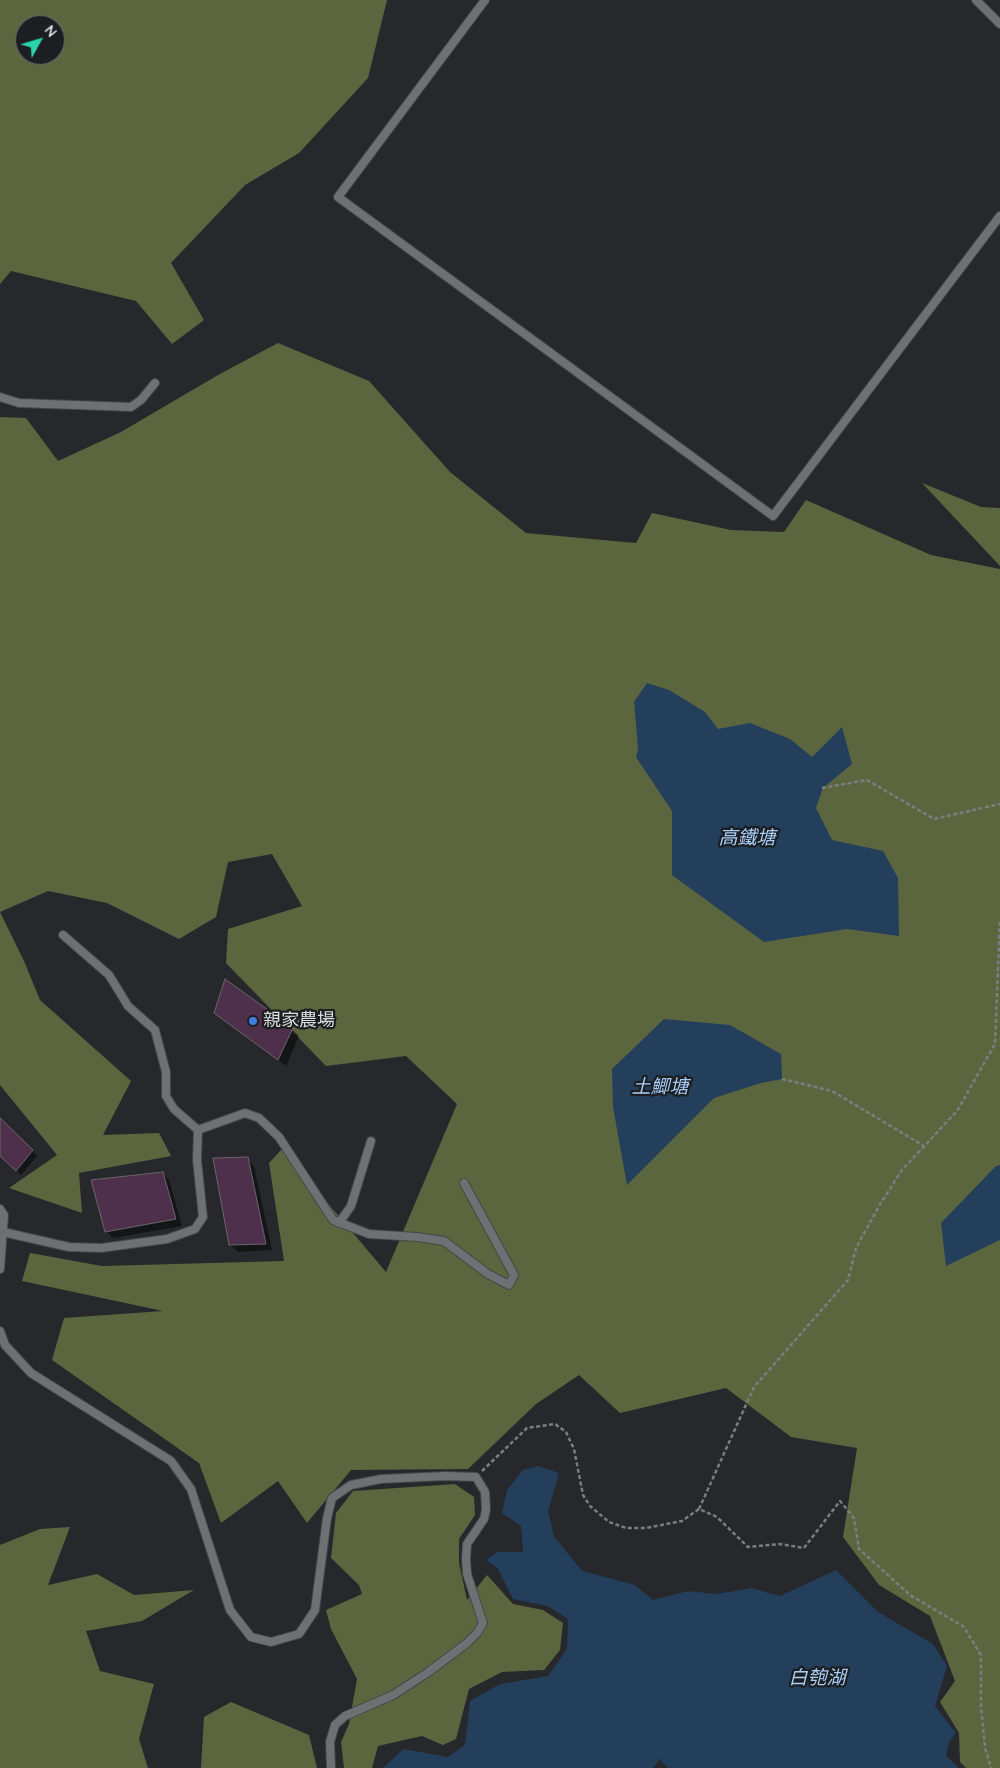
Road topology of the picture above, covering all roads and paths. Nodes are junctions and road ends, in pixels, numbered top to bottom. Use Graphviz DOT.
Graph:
graph roads {
  1 [pos="485,0"];
  2 [pos="979,1"];
  3 [pos="1000,24"];
  4 [pos="1000,216"];
  5 [pos="155,383"];
  6 [pos="0,397"];
  7 [pos="822,788"];
  8 [pos="1000,804"];
  9 [pos="1000,919"];
  10 [pos="63,935"];
  11 [pos="782,1079"];
  12 [pos="198,1130"];
  13 [pos="371,1141"];
  14 [pos="924,1146"];
  15 [pos="464,1183"];
  16 [pos="0,1209"];
  17 [pos="339,1223"];
  18 [pos="3,1232"];
  19 [pos="0,1269"];
  20 [pos="0,1331"];
  21 [pos="476,1477"];
  22 [pos="699,1509"];
  23 [pos="331,1768"];
  24 [pos="991,1768"];
  1 -- 4 [label="lane"];
  2 -- 3 [label="lane"];
  5 -- 6 [label="lane"];
  7 -- 8 [label="path"];
  9 -- 14 [label="path"];
  10 -- 12 [label="lane"];
  11 -- 14 [label="path"];
  12 -- 17 [label="lane"];
  12 -- 18 [label="lane"];
  13 -- 17 [label="lane"];
  14 -- 22 [label="path"];
  15 -- 17 [label="lane"];
  16 -- 18 [label="lane"];
  18 -- 19 [label="lane"];
  20 -- 21 [label="lane"];
  21 -- 22 [label="path"];
  21 -- 23 [label="lane"];
  22 -- 24 [label="path"];
}
